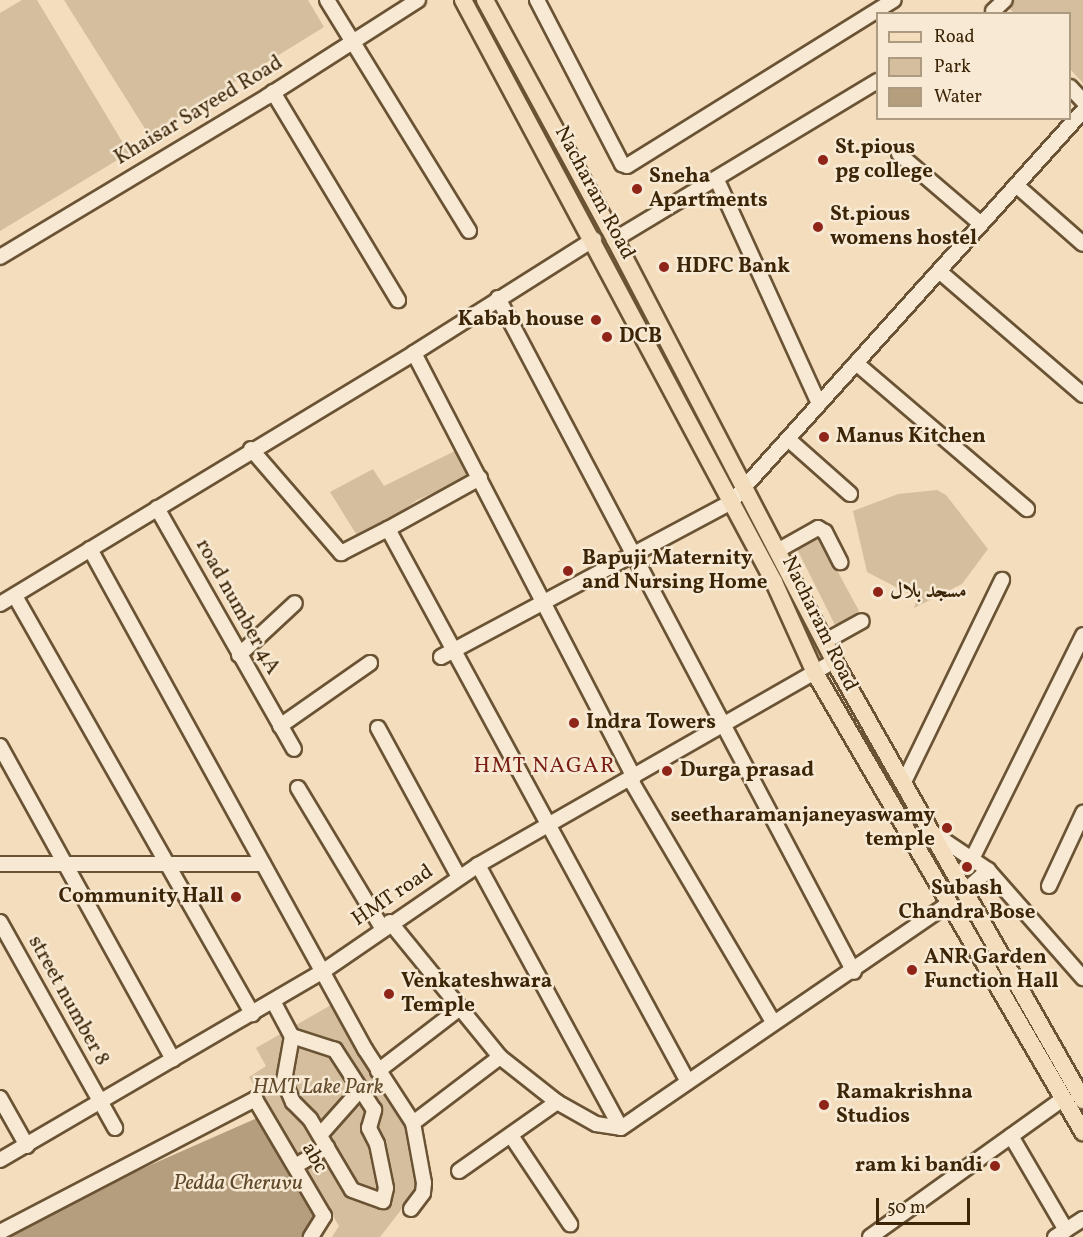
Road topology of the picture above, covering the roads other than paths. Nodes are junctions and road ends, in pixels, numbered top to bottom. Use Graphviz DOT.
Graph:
graph roads {
  1 [pos="327,0"];
  2 [pos="418,0"];
  3 [pos="463,0"];
  4 [pos="485,0"];
  5 [pos="537,0"];
  6 [pos="894,0"];
  7 [pos="1005,0"];
  8 [pos="993,12"];
  9 [pos="354,42"];
  10 [pos="876,82"];
  11 [pos="1071,88"];
  12 [pos="273,92"];
  13 [pos="1083,101"];
  14 [pos="1083,111"];
  15 [pos="899,154"];
  16 [pos="717,180"];
  17 [pos="1016,185"];
  18 [pos="981,224"];
  19 [pos="470,231"];
  20 [pos="594,239"];
  21 [pos="614,240"];
  22 [pos="1083,244"];
  23 [pos="0,257"];
  24 [pos="939,272"];
  25 [pos="498,298"];
  26 [pos="398,300"];
  27 [pos="414,353"];
  28 [pos="856,363"];
  29 [pos="1083,395"];
  30 [pos="819,404"];
  31 [pos="788,439"];
  32 [pos="251,449"];
  33 [pos="480,478"];
  34 [pos="745,488"];
  35 [pos="850,494"];
  36 [pos="730,503"];
  37 [pos="157,508"];
  38 [pos="1027,509"];
  39 [pos="388,529"];
  40 [pos="90,549"];
  41 [pos="777,551"];
  42 [pos="633,553"];
  43 [pos="840,562"];
  44 [pos="1002,579"];
  45 [pos="15,596"];
  46 [pos="295,603"];
  47 [pos="0,604"];
  48 [pos="542,604"];
  49 [pos="862,621"];
  50 [pos="1083,635"];
  51 [pos="824,642"];
  52 [pos="454,650"];
  53 [pos="1080,650"];
  54 [pos="239,655"];
  55 [pos="441,657"];
  56 [pos="834,661"];
  57 [pos="370,663"];
  58 [pos="815,673"];
  59 [pos="280,726"];
  60 [pos="725,727"];
  61 [pos="378,728"];
  62 [pos="0,746"];
  63 [pos="294,749"];
  64 [pos="632,778"];
  65 [pos="903,784"];
  66 [pos="298,788"];
  67 [pos="1083,813"];
  68 [pos="549,827"];
  69 [pos="928,830"];
  70 [pos="972,859"];
  71 [pos="65,863"];
  72 [pos="0,864"];
  73 [pos="263,864"];
  74 [pos="169,865"];
  75 [pos="478,865"];
  76 [pos="988,870"];
  77 [pos="459,877"];
  78 [pos="1049,886"];
  79 [pos="966,890"];
  80 [pos="948,904"];
  81 [pos="0,922"];
  82 [pos="386,925"];
  83 [pos="322,972"];
  84 [pos="854,972"];
  85 [pos="1083,978"];
  86 [pos="273,1001"];
  87 [pos="460,1008"];
  88 [pos="252,1014"];
  89 [pos="774,1023"];
  90 [pos="292,1036"];
  91 [pos="500,1057"];
  92 [pos="173,1059"];
  93 [pos="1056,1070"];
  94 [pos="378,1071"];
  95 [pos="688,1082"];
  96 [pos="360,1090"];
  97 [pos="0,1098"];
  98 [pos="1063,1099"];
  99 [pos="1083,1100"];
  100 [pos="100,1101"];
  101 [pos="557,1102"];
  102 [pos="413,1123"];
  103 [pos="115,1128"];
  104 [pos="621,1128"];
  105 [pos="1083,1132"];
  106 [pos="1011,1136"];
  107 [pos="512,1137"];
  108 [pos="323,1141"];
  109 [pos="27,1146"];
  110 [pos="0,1160"];
  111 [pos="297,1164"];
  112 [pos="459,1171"];
  113 [pos="411,1209"];
  114 [pos="1083,1218"];
  115 [pos="570,1224"];
  116 [pos="0,1232"];
  117 [pos="1061,1233"];
  118 [pos="311,1237"];
  119 [pos="870,1237"];
  1 -- 9 [label="street"];
  2 -- 9 [label="street, Khaisar Sayeed Road"];
  3 -- 20 [label="main road, Nacharam Road"];
  4 -- 21 [label="main road, Nacharam Road"];
  5 -- 6 [label="street"];
  7 -- 8 [label="street"];
  9 -- 12 [label="street, Khaisar Sayeed Road"];
  9 -- 19 [label="street"];
  10 -- 16 [label="street"];
  11 -- 13 [label="street"];
  12 -- 23 [label="street, Khaisar Sayeed Road"];
  12 -- 26 [label="street"];
  14 -- 17 [label="street"];
  15 -- 18 [label="street"];
  16 -- 21 [label="street"];
  16 -- 30 [label="street"];
  17 -- 18 [label="street"];
  17 -- 22 [label="street"];
  18 -- 24 [label="street"];
  20 -- 25 [label="street"];
  20 -- 36 [label="main road, Nacharam Road"];
  21 -- 34 [label="main road, Nacharam Road"];
  24 -- 28 [label="street"];
  24 -- 29 [label="street"];
  25 -- 27 [label="street"];
  25 -- 42 [label="street"];
  27 -- 32 [label="street"];
  27 -- 33 [label="street"];
  28 -- 30 [label="street"];
  28 -- 38 [label="street"];
  30 -- 31 [label="street"];
  31 -- 34 [label="street"];
  31 -- 35 [label="street"];
  32 -- 37 [label="street"];
  32 -- 39 [label="street"];
  33 -- 39 [label="street"];
  33 -- 48 [label="street"];
  34 -- 36 [label="street"];
  34 -- 41 [label="main road, Nacharam Road"];
  36 -- 42 [label="street"];
  36 -- 58 [label="main road, Nacharam Road"];
  37 -- 40 [label="street"];
  37 -- 54 [label="street, road number 4A"];
  39 -- 52 [label="street"];
  40 -- 45 [label="street"];
  40 -- 73 [label="street"];
  41 -- 43 [label="street"];
  41 -- 51 [label="main road, Nacharam Road"];
  42 -- 48 [label="street"];
  42 -- 60 [label="street"];
  44 -- 65 [label="street"];
  45 -- 47 [label="street"];
  45 -- 74 [label="street"];
  46 -- 54 [label="street"];
  48 -- 52 [label="street"];
  48 -- 64 [label="street"];
  49 -- 51 [label="street"];
  50 -- 53 [label="street"];
  51 -- 56 [label="main road, Nacharam Road"];
  52 -- 55 [label="street"];
  52 -- 68 [label="street"];
  53 -- 70 [label="street"];
  54 -- 59 [label="street, road number 4A"];
  56 -- 58 [label="street, HMT road"];
  56 -- 65 [label="main road, Nacharam Road"];
  57 -- 59 [label="street"];
  58 -- 60 [label="street, HMT road"];
  58 -- 80 [label="main road, Nacharam Road"];
  59 -- 63 [label="street, road number 4A"];
  60 -- 64 [label="street, HMT road"];
  60 -- 84 [label="street"];
  61 -- 77 [label="street"];
  62 -- 71 [label="street"];
  64 -- 68 [label="street, HMT road"];
  64 -- 89 [label="street"];
  65 -- 69 [label="main road, Nacharam Road"];
  66 -- 82 [label="street"];
  67 -- 78 [label="street"];
  68 -- 75 [label="street, HMT road"];
  68 -- 95 [label="street"];
  69 -- 70 [label="street"];
  69 -- 79 [label="main road, Nacharam Road"];
  70 -- 76 [label="street"];
  71 -- 72 [label="street"];
  71 -- 74 [label="street"];
  71 -- 92 [label="street"];
  73 -- 74 [label="street"];
  73 -- 83 [label="street"];
  74 -- 88 [label="street"];
  75 -- 77 [label="street, HMT road"];
  75 -- 104 [label="street"];
  76 -- 79 [label="street"];
  76 -- 85 [label="street"];
  77 -- 82 [label="street, HMT road"];
  79 -- 93 [label="main road, Nacharam Road"];
  80 -- 84 [label="street"];
  80 -- 93 [label="main road, Nacharam Road"];
  81 -- 100 [label="street, street number 8"];
  82 -- 83 [label="street, HMT road"];
  82 -- 87 [label="street"];
  83 -- 86 [label="street, HMT road"];
  83 -- 94 [label="street"];
  84 -- 89 [label="street"];
  86 -- 88 [label="street, HMT road"];
  86 -- 90 [label="street"];
  87 -- 91 [label="street"];
  87 -- 94 [label="street"];
  88 -- 92 [label="street, HMT road"];
  89 -- 95 [label="street"];
  90 -- 96 [label="street"];
  90 -- 108 [label="street"];
  91 -- 101 [label="street"];
  91 -- 102 [label="street"];
  92 -- 100 [label="street, HMT road"];
  93 -- 98 [label="main road, Nacharam Road"];
  93 -- 99 [label="main road, Nacharam Road"];
  94 -- 102 [label="street"];
  95 -- 104 [label="street"];
  96 -- 108 [label="street"];
  96 -- 108 [label="street"];
  97 -- 109 [label="street"];
  98 -- 105 [label="main road, Nacharam Road"];
  98 -- 106 [label="street"];
  100 -- 103 [label="street, street number 8"];
  100 -- 109 [label="street, HMT road"];
  101 -- 104 [label="street"];
  101 -- 107 [label="street"];
  102 -- 113 [label="street"];
  106 -- 117 [label="street"];
  106 -- 119 [label="street"];
  107 -- 112 [label="street"];
  107 -- 115 [label="street"];
  108 -- 111 [label="street"];
  109 -- 110 [label="street, HMT road"];
  114 -- 117 [label="street"];
  116 -- 118 [label="street, abc"];
}
